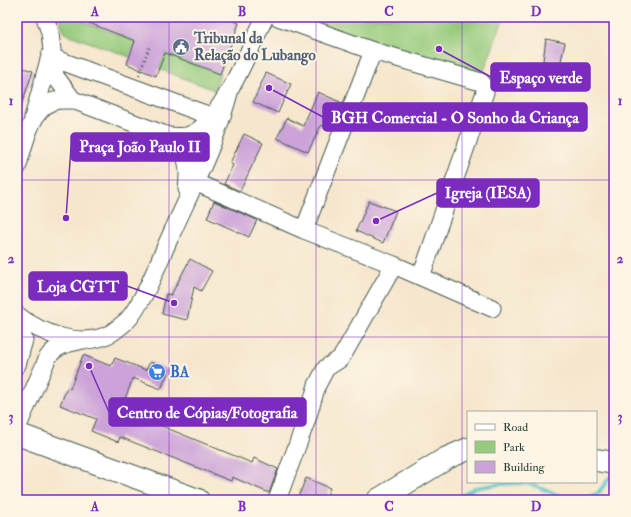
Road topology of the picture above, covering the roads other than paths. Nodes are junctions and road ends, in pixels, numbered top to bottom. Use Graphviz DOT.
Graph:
graph roads {
  1 [pos="45,17"];
  2 [pos="265,17"];
  3 [pos="278,17"];
  4 [pos="372,51"];
  5 [pos="52,53"];
  6 [pos="230,89"];
  7 [pos="73,100"];
  8 [pos="213,117"];
  9 [pos="32,121"];
  10 [pos="168,136"];
  11 [pos="17,168"];
  12 [pos="195,182"];
  13 [pos="185,202"];
  14 [pos="304,230"];
  15 [pos="394,265"];
  16 [pos="421,277"];
  17 [pos="492,308"];
  18 [pos="17,315"];
  19 [pos="17,324"];
  20 [pos="99,337"];
  21 [pos="17,365"];
  22 [pos="17,428"];
  23 [pos="17,434"];
  24 [pos="467,449"];
  25 [pos="597,460"];
  26 [pos="614,463"];
  27 [pos="198,500"];
  28 [pos="277,500"];
  29 [pos="378,500"];
  1 -- 5 [label="street"];
  2 -- 6 [label="street"];
  3 -- 4 [label="street"];
  4 -- 14 [label="street"];
  4 -- 16 [label="street"];
  5 -- 7 [label="street"];
  5 -- 8 [label="street"];
  5 -- 9 [label="street"];
  6 -- 8 [label="street"];
  6 -- 12 [label="street"];
  7 -- 9 [label="street"];
  7 -- 10 [label="street"];
  8 -- 10 [label="street"];
  9 -- 11 [label="street"];
  10 -- 13 [label="street"];
  12 -- 13 [label="street"];
  12 -- 14 [label="street"];
  13 -- 20 [label="street"];
  14 -- 15 [label="street"];
  15 -- 16 [label="street"];
  15 -- 28 [label="street"];
  16 -- 17 [label="street"];
  18 -- 20 [label="street"];
  19 -- 21 [label="street"];
  20 -- 22 [label="street"];
  23 -- 27 [label="main road"];
  24 -- 29 [label="main road"];
  25 -- 26 [label="main road"];
}
